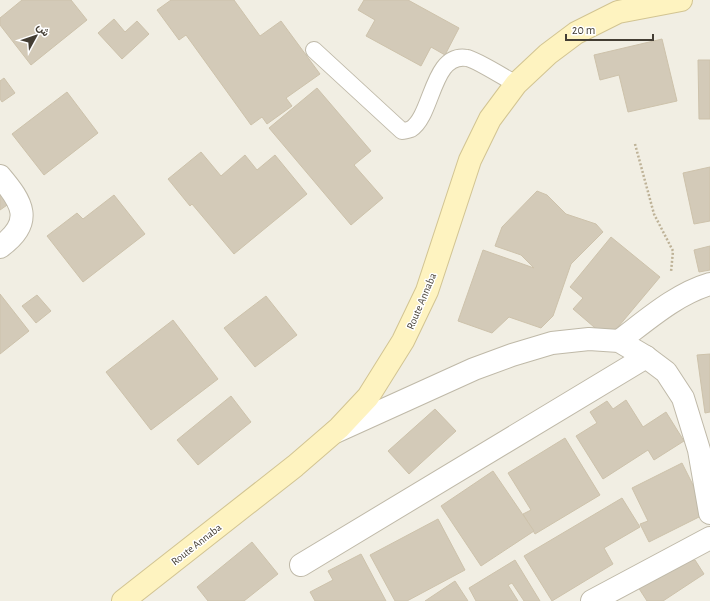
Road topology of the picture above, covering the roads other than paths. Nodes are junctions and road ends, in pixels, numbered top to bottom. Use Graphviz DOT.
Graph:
graph roads {
  1 [pos="681,0"];
  2 [pos="314,50"];
  3 [pos="516,84"];
  4 [pos="0,176"];
  5 [pos="0,247"];
  6 [pos="710,284"];
  7 [pos="619,341"];
  8 [pos="646,357"];
  9 [pos="331,433"];
  10 [pos="710,513"];
  11 [pos="710,538"];
  12 [pos="300,565"];
  13 [pos="123,601"];
  14 [pos="592,601"];
  1 -- 3 [label="main road, Route Annaba"];
  2 -- 3 [label="lane"];
  3 -- 9 [label="main road, Route Annaba"];
  4 -- 5 [label="street"];
  6 -- 7 [label="street"];
  7 -- 8 [label="street"];
  7 -- 9 [label="street"];
  8 -- 10 [label="street"];
  8 -- 12 [label="street"];
  9 -- 13 [label="main road, Route Annaba"];
  11 -- 14 [label="street"];
}
